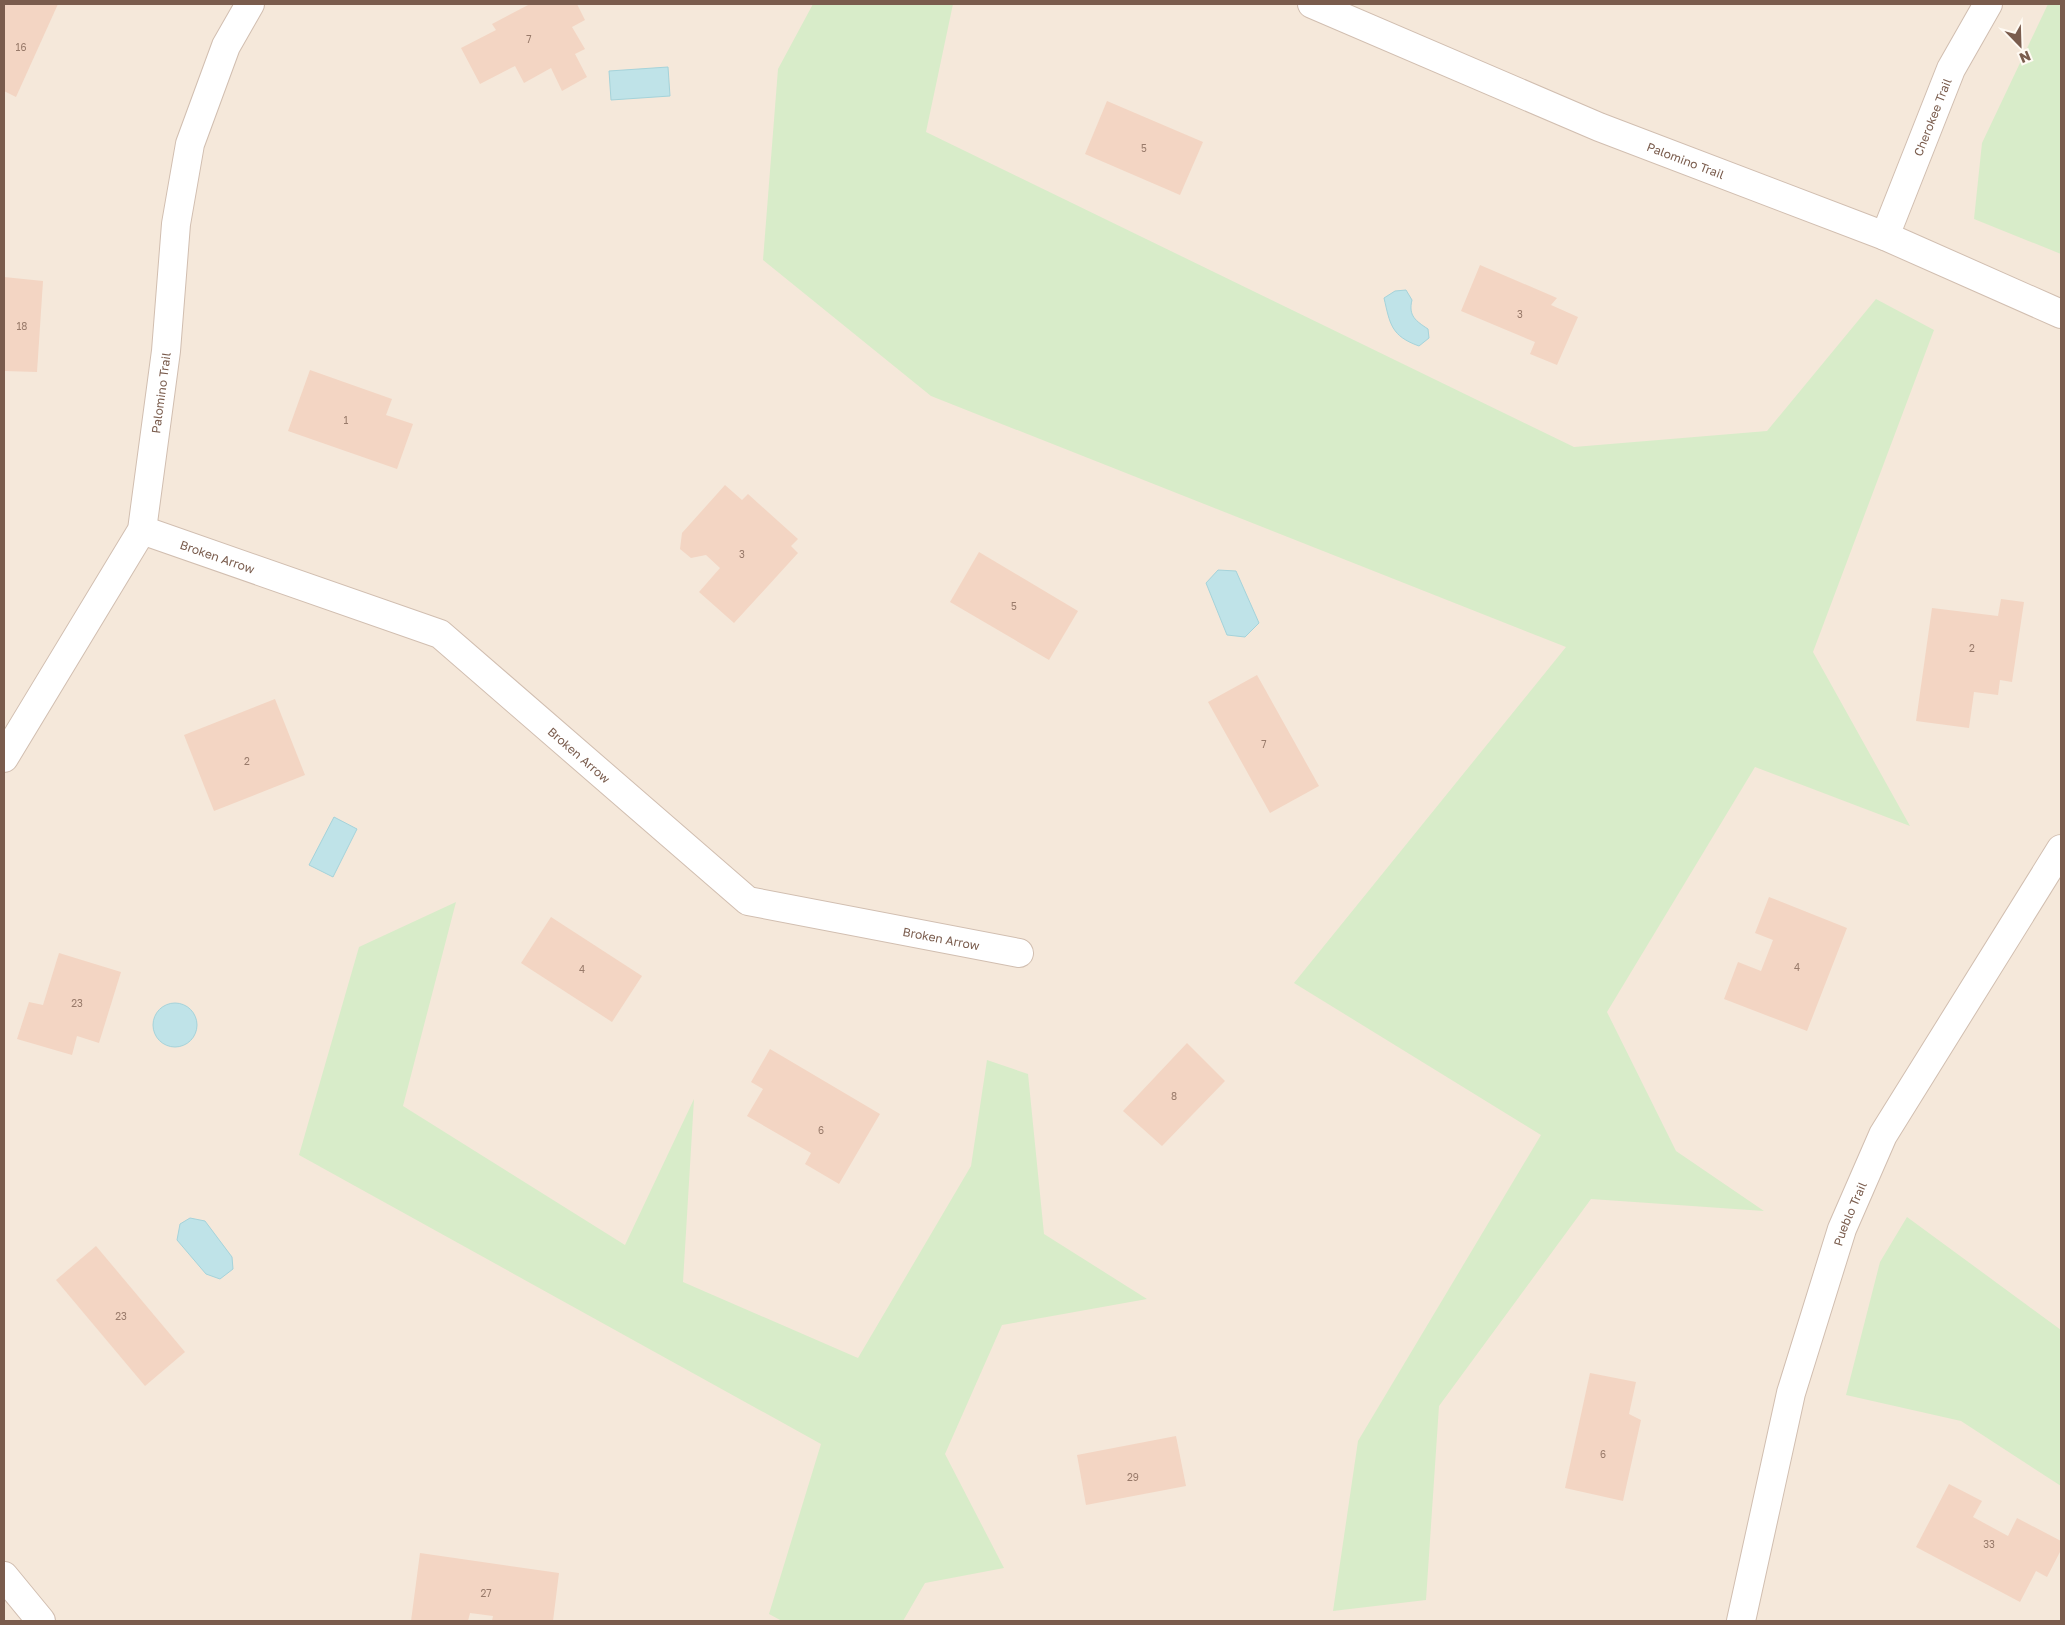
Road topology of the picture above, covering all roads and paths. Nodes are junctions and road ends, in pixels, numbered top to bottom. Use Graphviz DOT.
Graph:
graph roads {
  1 [pos="250,4"];
  2 [pos="1312,4"];
  3 [pos="1988,4"];
  4 [pos="1885,236"];
  5 [pos="2061,314"];
  6 [pos="142,530"];
  7 [pos="4,758"];
  8 [pos="2061,849"];
  9 [pos="1019,953"];
  10 [pos="4,1576"];
  11 [pos="41,1621"];
  12 [pos="1741,1621"];
  1 -- 6 [label="street, Palomino Trail"];
  2 -- 4 [label="street, Palomino Trail"];
  3 -- 4 [label="street, Cherokee Trail"];
  4 -- 5 [label="street, Palomino Trail"];
  6 -- 7 [label="street, Palomino Trail"];
  6 -- 9 [label="street, Broken Arrow"];
  8 -- 12 [label="street, Pueblo Trail"];
  10 -- 11 [label="street"];
}
